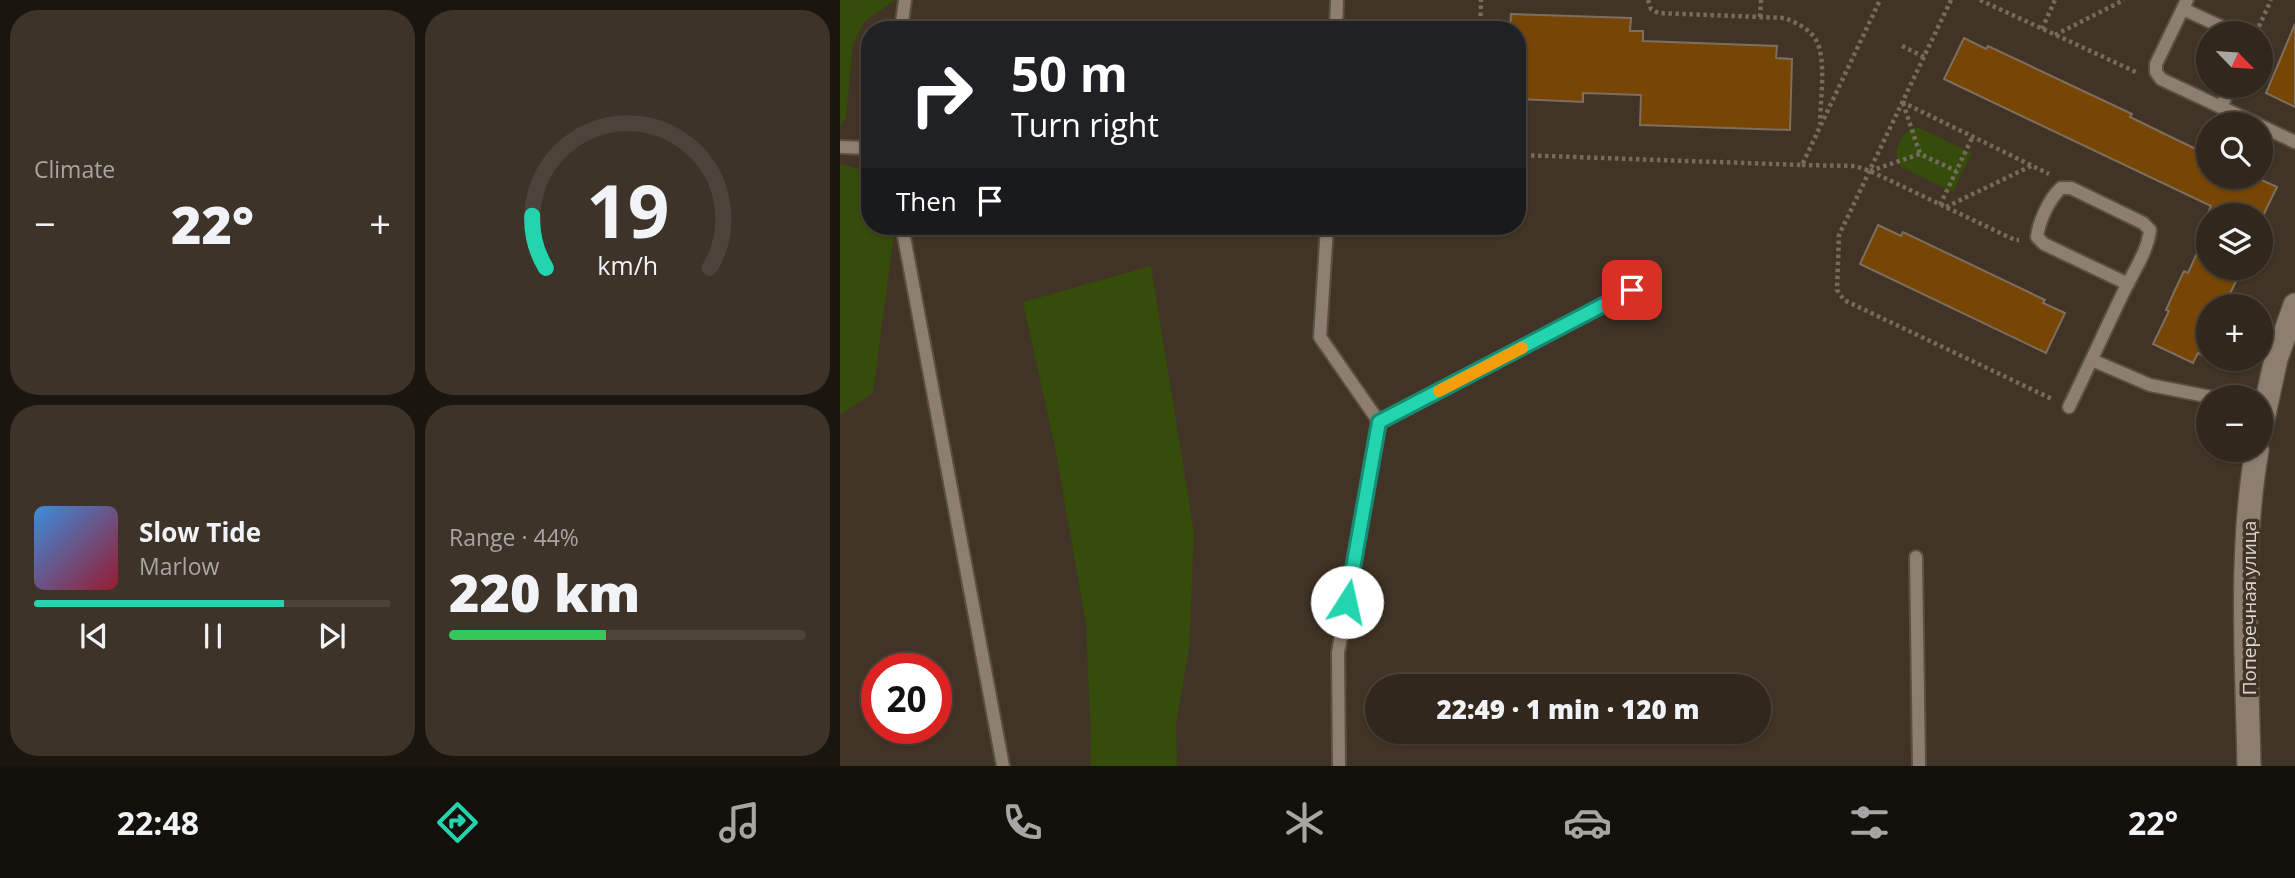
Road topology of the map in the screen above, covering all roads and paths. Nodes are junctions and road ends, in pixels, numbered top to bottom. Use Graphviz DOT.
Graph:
graph roads {
  1 [pos="905,0"];
  2 [pos="1337,0"];
  3 [pos="1481,0"];
  4 [pos="1648,0"];
  5 [pos="1761,0"];
  6 [pos="1880,0"];
  7 [pos="1951,0"];
  8 [pos="1980,0"];
  9 [pos="2055,0"];
  10 [pos="2124,0"];
  11 [pos="2272,0"];
  12 [pos="2185,4"];
  13 [pos="1760,17"];
  14 [pos="902,21"];
  15 [pos="1336,21"];
  16 [pos="1480,21"];
  17 [pos="2214,21"];
  18 [pos="2262,21"];
  19 [pos="2042,29"];
  20 [pos="2054,35"];
  21 [pos="1902,46"];
  22 [pos="1924,57"];
  23 [pos="2156,72"];
  24 [pos="2225,98"];
  25 [pos="1902,102"];
  26 [pos="2221,107"];
  27 [pos="2232,112"];
  28 [pos="1819,128"];
  29 [pos="2273,132"];
  30 [pos="1973,136"];
  31 [pos="2295,142"];
  32 [pos="840,147"];
  33 [pos="861,148"];
  34 [pos="1920,154"];
  35 [pos="1526,155"];
  36 [pos="1802,165"];
  37 [pos="2033,165"];
  38 [pos="1870,171"];
  39 [pos="1956,171"];
  40 [pos="2061,187"];
  41 [pos="1943,206"];
  42 [pos="904,235"];
  43 [pos="1327,235"];
  44 [pos="2037,237"];
  45 [pos="2128,284"];
  46 [pos="1632,290"];
  47 [pos="2295,304"];
  48 [pos="2091,360"];
  49 [pos="2269,385"];
  50 [pos="2196,394"];
  51 [pos="2069,407"];
  52 [pos="1379,422"];
  53 [pos="2255,462"];
  54 [pos="1916,557"];
  55 [pos="1003,766"];
  56 [pos="1339,766"];
  57 [pos="1919,766"];
  58 [pos="2249,766"];
  1 -- 14 [label="lane"];
  2 -- 15 [label="lane"];
  3 -- 16 [label="path"];
  4 -- 13 [label="path"];
  5 -- 13 [label="path"];
  6 -- 28 [label="path"];
  7 -- 22 [label="path"];
  8 -- 19 [label="path"];
  9 -- 19 [label="path"];
  10 -- 20 [label="path"];
  11 -- 18 [label="path"];
  12 -- 17 [label="lane"];
  12 -- 23 [label="lane"];
  13 -- 28 [label="path"];
  19 -- 20 [label="path"];
  20 -- 23 [label="path"];
  21 -- 22 [label="path"];
  22 -- 25 [label="path"];
  23 -- 26 [label="lane"];
  24 -- 26 [label="lane"];
  25 -- 30 [label="path"];
  25 -- 34 [label="path"];
  25 -- 38 [label="path"];
  26 -- 27 [label="lane"];
  28 -- 36 [label="path"];
  29 -- 31 [label="lane"];
  30 -- 37 [label="path"];
  30 -- 39 [label="path"];
  32 -- 33 [label="lane"];
  34 -- 38 [label="path"];
  34 -- 39 [label="path"];
  35 -- 36 [label="path"];
  36 -- 38 [label="path"];
  37 -- 40 [label="path"];
  37 -- 41 [label="path"];
  38 -- 41 [label="path"];
  38 -- 51 [label="path"];
  39 -- 41 [label="path"];
  40 -- 44 [label="lane"];
  40 -- 45 [label="lane"];
  41 -- 44 [label="path"];
  42 -- 55 [label="lane"];
  43 -- 52 [label="lane"];
  44 -- 45 [label="lane"];
  45 -- 48 [label="lane"];
  46 -- 52 [label="lane"];
  47 -- 49 [label="street"];
  48 -- 50 [label="lane"];
  48 -- 51 [label="lane"];
  52 -- 56 [label="lane"];
  53 -- 58 [label="street, Поперечная улица"];
  54 -- 57 [label="lane"];
}
